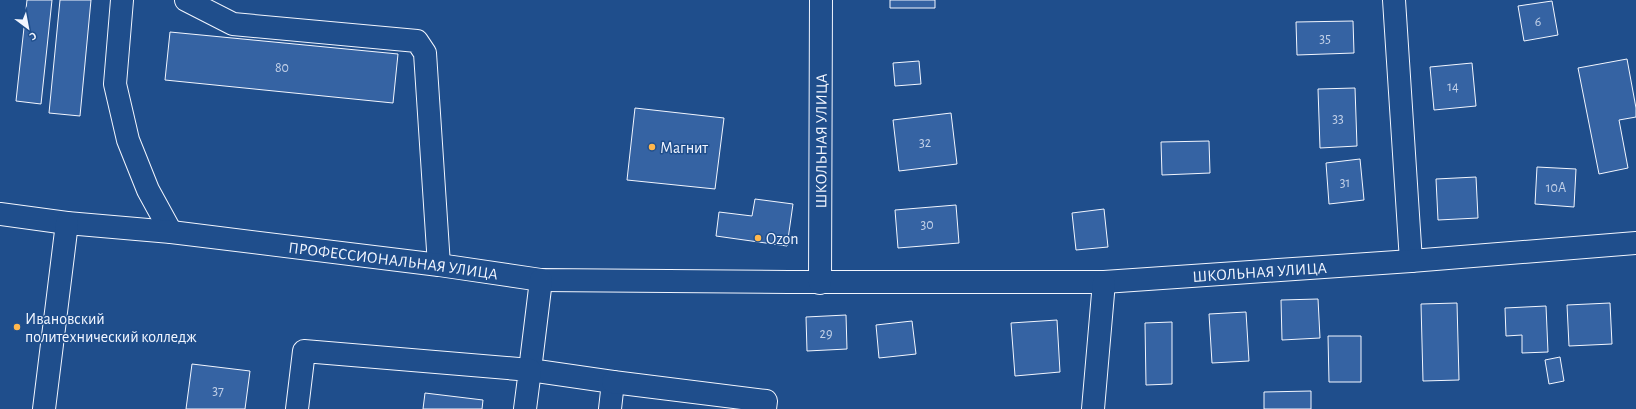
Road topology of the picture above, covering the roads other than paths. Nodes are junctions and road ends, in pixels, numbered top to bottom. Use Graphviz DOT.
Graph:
graph roads {
  1 [pos="122,0"];
  2 [pos="186,0"];
  3 [pos="821,0"];
  4 [pos="1394,0"];
  5 [pos="0,214"];
  6 [pos="67,223"];
  7 [pos="171,232"];
  8 [pos="1636,243"];
  9 [pos="1411,261"];
  10 [pos="439,265"];
  11 [pos="542,280"];
  12 [pos="1106,282"];
  13 [pos="820,283"];
  14 [pos="530,370"];
  15 [pos="613,382"];
  16 [pos="767,406"];
  17 [pos="44,409"];
  18 [pos="297,409"];
  19 [pos="525,409"];
  20 [pos="610,409"];
  21 [pos="1093,409"];
  1 -- 7 [label="street"];
  2 -- 10 [label="street"];
  3 -- 13 [label="street, ШКОЛЬНАЯ УЛИЦА"];
  4 -- 9 [label="street"];
  5 -- 6 [label="street, ПРОФЕССИОНАЛЬНАЯ УЛИЦА"];
  6 -- 7 [label="street, ПРОФЕССИОНАЛЬНАЯ УЛИЦА"];
  6 -- 17 [label="street"];
  7 -- 10 [label="street, ПРОФЕССИОНАЛЬНАЯ УЛИЦА"];
  8 -- 9 [label="street, ШКОЛЬНАЯ УЛИЦА"];
  9 -- 12 [label="street, ШКОЛЬНАЯ УЛИЦА"];
  10 -- 11 [label="street, ПРОФЕССИОНАЛЬНАЯ УЛИЦА"];
  11 -- 13 [label="street, ПРОФЕССИОНАЛЬНАЯ УЛИЦА"];
  11 -- 14 [label="street"];
  12 -- 13 [label="street, ШКОЛЬНАЯ УЛИЦА"];
  12 -- 21 [label="street"];
  14 -- 15 [label="street"];
  14 -- 18 [label="street"];
  14 -- 19 [label="street"];
  15 -- 16 [label="street"];
  15 -- 20 [label="street"];
}
